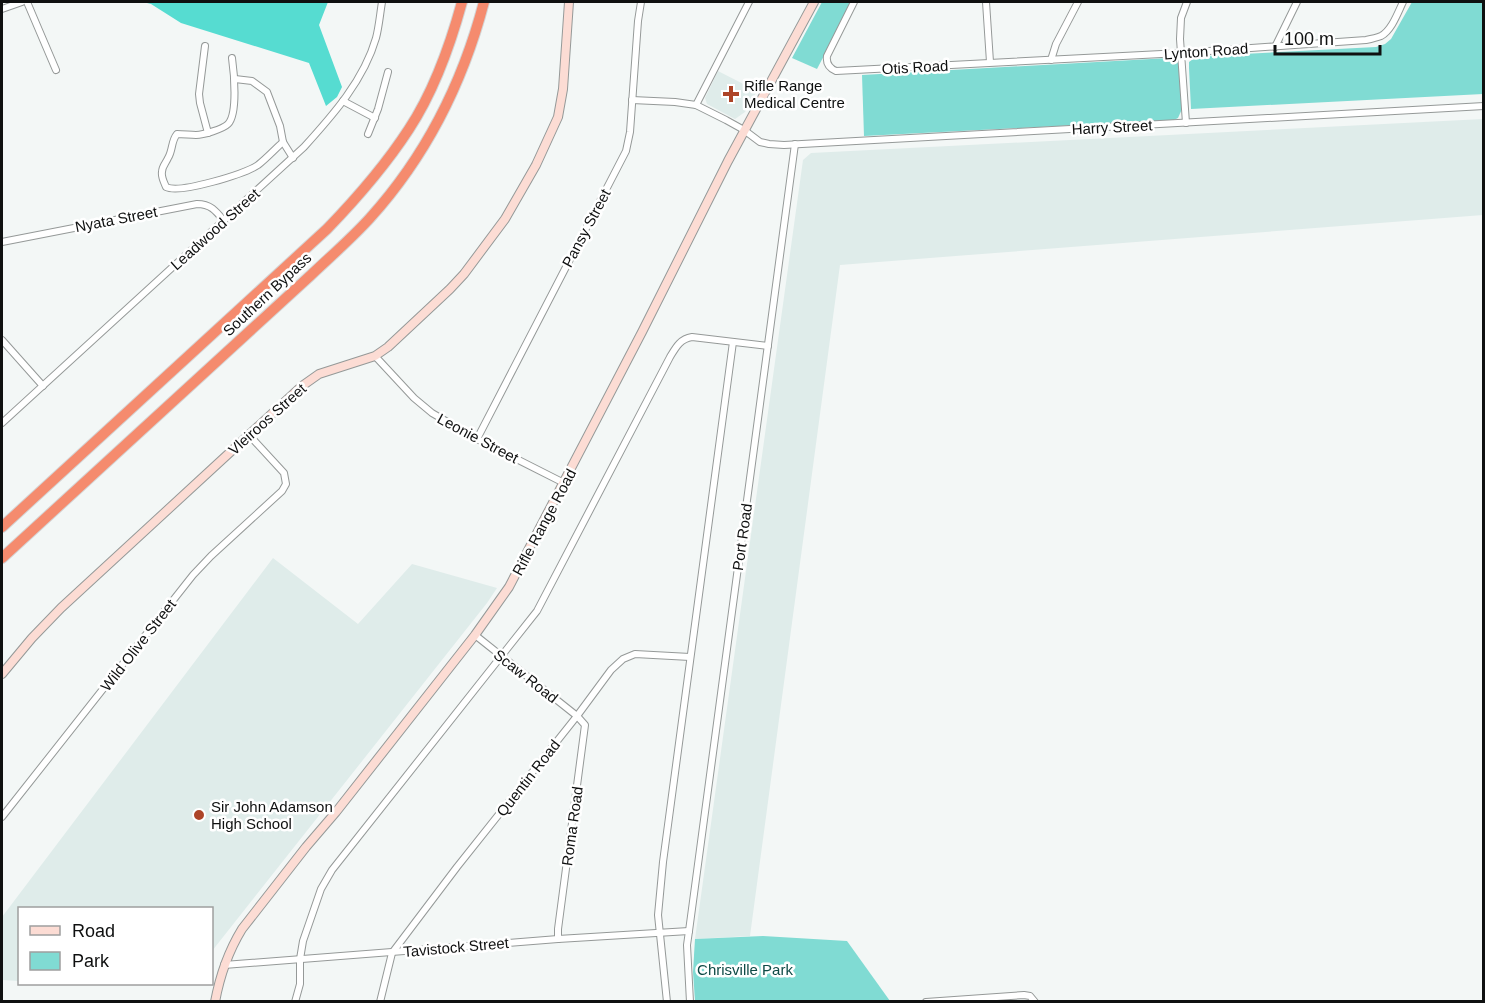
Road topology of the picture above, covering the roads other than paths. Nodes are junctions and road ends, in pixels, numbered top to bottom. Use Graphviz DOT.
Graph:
graph roads {
  1 [pos="22,2"];
  2 [pos="27,2"];
  3 [pos="382,2"];
  4 [pos="462,2"];
  5 [pos="486,2"];
  6 [pos="569,2"];
  7 [pos="641,2"];
  8 [pos="749,2"];
  9 [pos="814,2"];
  10 [pos="854,2"];
  11 [pos="986,2"];
  12 [pos="1078,2"];
  13 [pos="1187,2"];
  14 [pos="1297,2"];
  15 [pos="1403,2"];
  16 [pos="2,9"];
  17 [pos="205,46"];
  18 [pos="1275,47"];
  19 [pos="1181,53"];
  20 [pos="232,58"];
  21 [pos="1051,60"];
  22 [pos="990,62"];
  23 [pos="56,70"];
  24 [pos="388,72"];
  25 [pos="235,79"];
  26 [pos="632,100"];
  27 [pos="343,101"];
  28 [pos="696,105"];
  29 [pos="1484,106"];
  30 [pos="375,117"];
  31 [pos="1186,123"];
  32 [pos="744,130"];
  33 [pos="208,133"];
  34 [pos="368,134"];
  35 [pos="283,142"];
  36 [pos="795,144"];
  37 [pos="293,158"];
  38 [pos="224,221"];
  39 [pos="2,242"];
  40 [pos="2,340"];
  41 [pos="733,342"];
  42 [pos="768,346"];
  43 [pos="375,356"];
  44 [pos="43,386"];
  45 [pos="2,423"];
  46 [pos="249,435"];
  47 [pos="477,439"];
  48 [pos="564,483"];
  49 [pos="2,527"];
  50 [pos="2,558"];
  51 [pos="475,635"];
  52 [pos="501,657"];
  53 [pos="690,657"];
  54 [pos="2,675"];
  55 [pos="577,716"];
  56 [pos="2,817"];
  57 [pos="689,931"];
  58 [pos="660,932"];
  59 [pos="558,939"];
  60 [pos="392,952"];
  61 [pos="300,959"];
  62 [pos="224,965"];
  63 [pos="215,1002"];
  64 [pos="295,1002"];
  65 [pos="381,1002"];
  66 [pos="667,1002"];
  67 [pos="690,1002"];
  68 [pos="926,1002"];
  69 [pos="1035,1002"];
  1 -- 16 [label="street"];
  2 -- 23 [label="street"];
  3 -- 27 [label="street, Leadwood Street"];
  4 -- 49 [label="highway, Southern Bypass"];
  5 -- 50 [label="highway, Southern Bypass"];
  6 -- 43 [label="main road, Vleiroos Street"];
  7 -- 26 [label="street, Pansy Street"];
  8 -- 28 [label="street"];
  9 -- 32 [label="main road, Rifle Range Road"];
  10 -- 22 [label="street, Otis Road"];
  11 -- 22 [label="street"];
  12 -- 21 [label="street"];
  13 -- 19 [label="street"];
  14 -- 18 [label="street"];
  15 -- 18 [label="street, Lynton Road"];
  17 -- 33 [label="street"];
  18 -- 19 [label="street, Lynton Road"];
  19 -- 21 [label="street, Lynton Road"];
  19 -- 31 [label="street"];
  20 -- 25 [label="street"];
  21 -- 22 [label="street, Lynton Road"];
  24 -- 30 [label="street"];
  25 -- 33 [label="street"];
  25 -- 35 [label="street"];
  26 -- 28 [label="street"];
  26 -- 47 [label="street, Pansy Street"];
  27 -- 30 [label="street"];
  27 -- 37 [label="street, Leadwood Street"];
  28 -- 32 [label="street, Harry Street"];
  29 -- 31 [label="street, Harry Street"];
  30 -- 34 [label="street"];
  31 -- 36 [label="street, Harry Street"];
  32 -- 36 [label="street, Harry Street"];
  32 -- 48 [label="main road, Rifle Range Road"];
  33 -- 35 [label="street"];
  35 -- 37 [label="street"];
  36 -- 42 [label="street, Port Road"];
  37 -- 38 [label="street, Leadwood Street"];
  38 -- 39 [label="street, Nyata Street"];
  38 -- 44 [label="street, Leadwood Street"];
  40 -- 44 [label="street"];
  41 -- 42 [label="street"];
  41 -- 52 [label="street"];
  41 -- 53 [label="street"];
  42 -- 57 [label="street, Port Road"];
  43 -- 46 [label="main road, Vleiroos Street"];
  43 -- 47 [label="street, Leonie Street"];
  44 -- 45 [label="street, Leadwood Street"];
  46 -- 54 [label="main road, Vleiroos Street"];
  46 -- 56 [label="street, Wild Olive Street"];
  47 -- 48 [label="street, Leonie Street"];
  48 -- 51 [label="main road, Rifle Range Road"];
  51 -- 52 [label="street, Scaw Road"];
  51 -- 62 [label="main road, Rifle Range Road"];
  52 -- 55 [label="street, Scaw Road"];
  52 -- 61 [label="street"];
  53 -- 55 [label="street, Quentin Road"];
  53 -- 58 [label="street"];
  55 -- 59 [label="street, Roma Road"];
  55 -- 60 [label="street, Quentin Road"];
  57 -- 58 [label="street, Tavistock Street"];
  57 -- 67 [label="street, Port Road"];
  58 -- 59 [label="street, Tavistock Street"];
  58 -- 66 [label="street"];
  59 -- 60 [label="street, Tavistock Street"];
  60 -- 61 [label="street, Tavistock Street"];
  60 -- 65 [label="street"];
  61 -- 62 [label="street, Tavistock Street"];
  61 -- 64 [label="street"];
  62 -- 63 [label="main road, Rifle Range Road"];
  68 -- 69 [label="street"];
}
